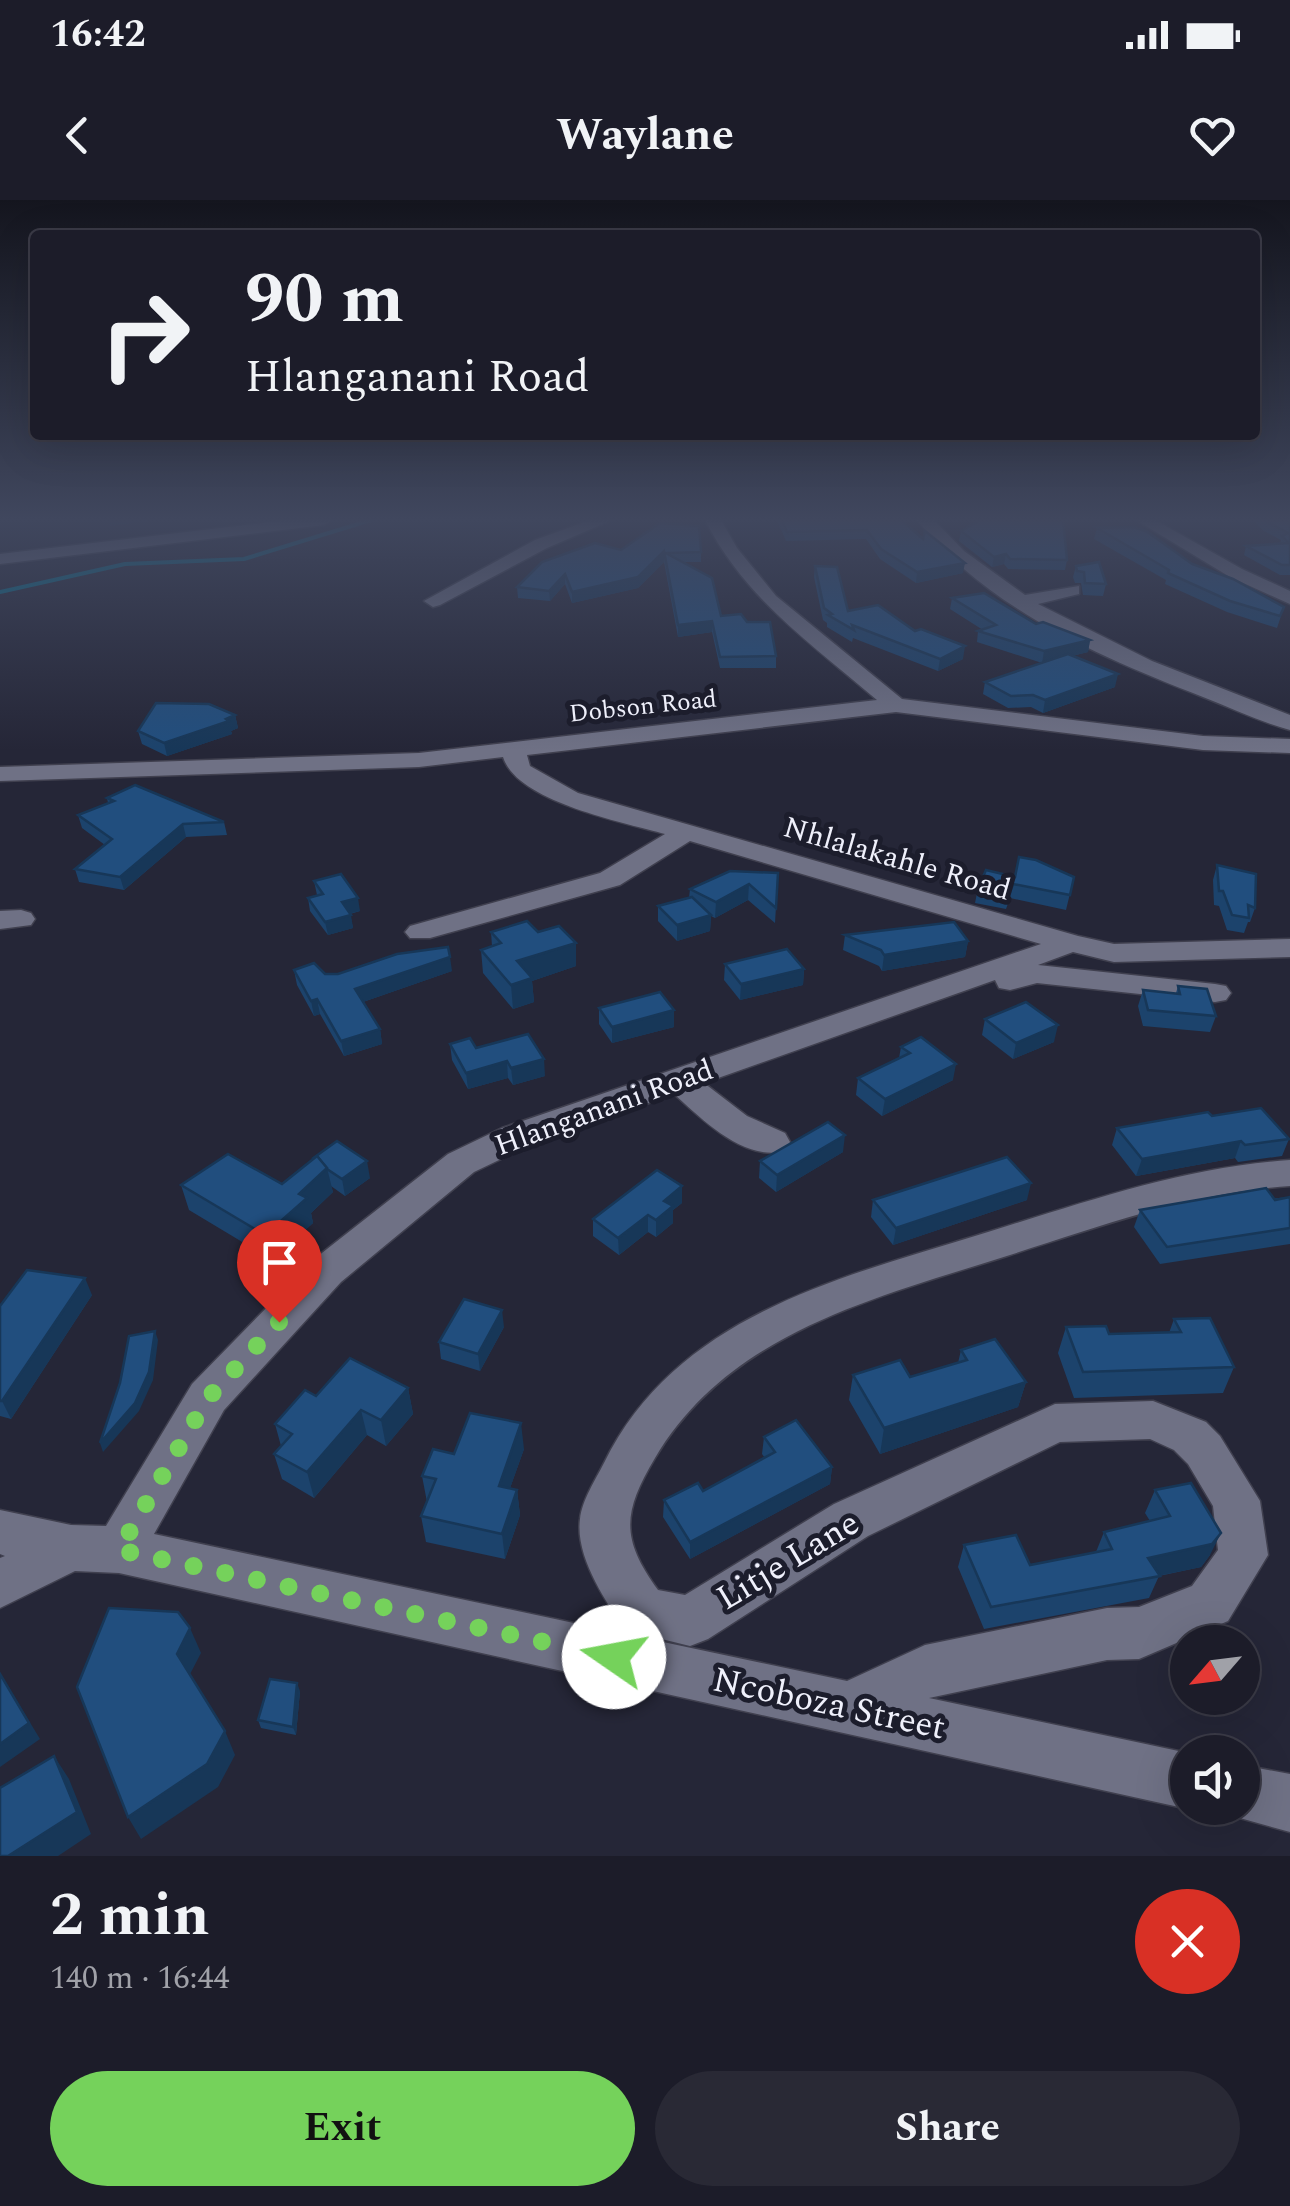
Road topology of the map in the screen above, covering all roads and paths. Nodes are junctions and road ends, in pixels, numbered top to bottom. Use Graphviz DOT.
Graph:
graph roads {
  1 [pos="440,597"];
  2 [pos="767,597"];
  3 [pos="1019,597"];
  4 [pos="1041,597"];
  5 [pos="433,601"];
  6 [pos="1025,601"];
  7 [pos="896,705"];
  8 [pos="1290,723"];
  9 [pos="1290,746"];
  10 [pos="516,749"];
  11 [pos="0,774"];
  12 [pos="686,833"];
  13 [pos="420,932"];
  14 [pos="1071,944"];
  15 [pos="1290,948"];
  16 [pos="1215,993"];
  17 [pos="888,1007"];
  18 [pos="679,1080"];
  19 [pos="772,1142"];
  20 [pos="1290,1173"];
  21 [pos="0,1532"];
  22 [pos="95,1549"];
  23 [pos="0,1584"];
  24 [pos="848,1708"];
  25 [pos="1170,1777"];
  26 [pos="1260,1797"];
  27 [pos="1290,1803"];
  1 -- 5 [label="street"];
  2 -- 7 [label="street"];
  3 -- 6 [label="street"];
  4 -- 6 [label="street"];
  6 -- 8 [label="street"];
  7 -- 9 [label="street, Dobson Road"];
  7 -- 10 [label="street, Dobson Road"];
  10 -- 11 [label="street, Dobson Road"];
  10 -- 12 [label="street, Nhlalakahle Road"];
  12 -- 13 [label="street"];
  12 -- 14 [label="street, Nhlalakahle Road"];
  14 -- 15 [label="street, Nhlalakahle Road"];
  14 -- 17 [label="street, Hlanganani Road"];
  16 -- 17 [label="street"];
  17 -- 18 [label="street, Hlanganani Road"];
  18 -- 19 [label="street"];
  18 -- 22 [label="street, Hlanganani Road"];
  20 -- 24 [label="street, Litje Lane"];
  21 -- 22 [label="street, Ncoboza Street"];
  22 -- 23 [label="street"];
  22 -- 24 [label="street, Ncoboza Street"];
  24 -- 25 [label="street, Ncoboza Street"];
  26 -- 27 [label="street"];
}
